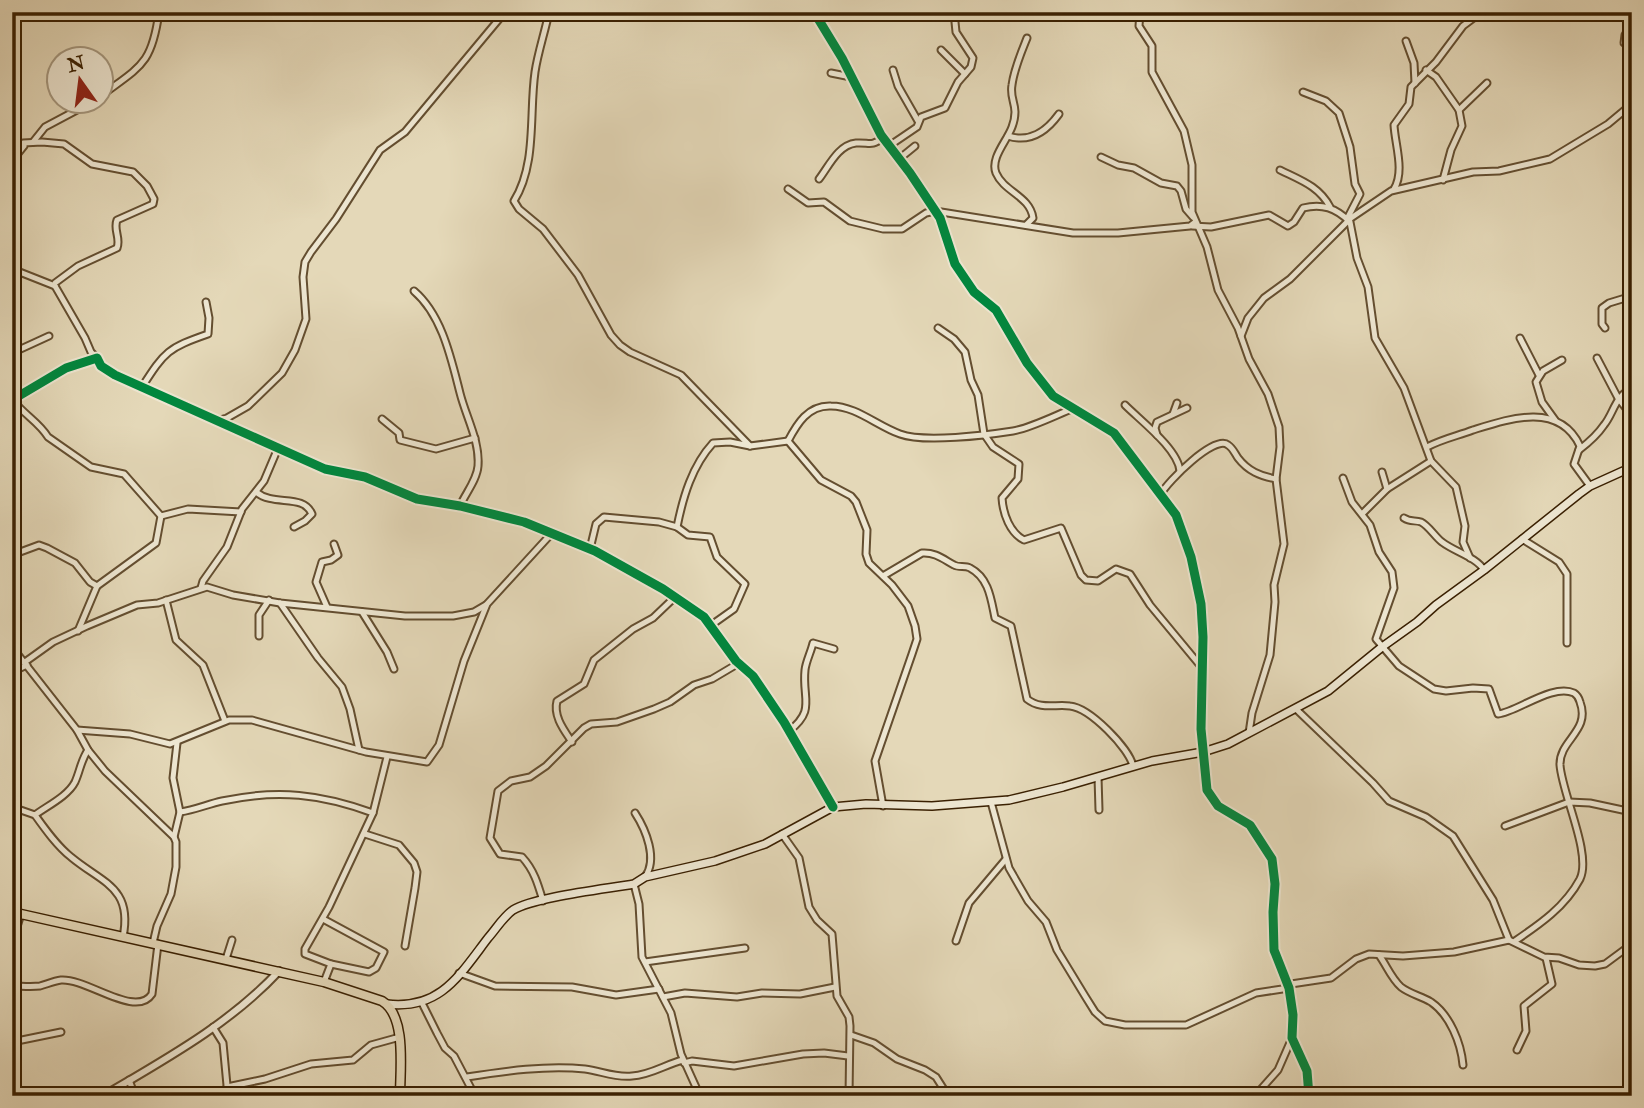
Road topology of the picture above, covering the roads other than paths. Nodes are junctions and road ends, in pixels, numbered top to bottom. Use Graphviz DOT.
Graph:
graph roads {
  1 [pos="159,12"];
  2 [pos="505,12"];
  3 [pos="549,12"];
  4 [pos="954,12"];
  5 [pos="1140,12"];
  6 [pos="1202,12"];
  7 [pos="815,13"];
  8 [pos="1182,15"];
  9 [pos="1475,17"];
  10 [pos="1632,23"];
  11 [pos="1027,38"];
  12 [pos="1406,41"];
  13 [pos="941,50"];
  14 [pos="1632,50"];
  15 [pos="893,70"];
  16 [pos="1426,70"];
  17 [pos="831,73"];
  18 [pos="965,74"];
  19 [pos="851,77"];
  20 [pos="1415,83"];
  21 [pos="1487,83"];
  22 [pos="116,86"];
  23 [pos="1303,92"];
  24 [pos="1632,104"];
  25 [pos="1459,110"];
  26 [pos="1059,114"];
  27 [pos="66,116"];
  28 [pos="920,125"];
  29 [pos="1008,136"];
  30 [pos="12,138"];
  31 [pos="883,138"];
  32 [pos="33,142"];
  33 [pos="23,144"];
  34 [pos="889,146"];
  35 [pos="915,146"];
  36 [pos="1101,157"];
  37 [pos="900,159"];
  38 [pos="12,162"];
  39 [pos="1280,170"];
  40 [pos="820,179"];
  41 [pos="1443,180"];
  42 [pos="788,189"];
  43 [pos="1391,191"];
  44 [pos="1330,207"];
  45 [pos="935,211"];
  46 [pos="1348,220"];
  47 [pos="1195,222"];
  48 [pos="1026,225"];
  49 [pos="12,269"];
  50 [pos="55,286"];
  51 [pos="414,291"];
  52 [pos="1632,296"];
  53 [pos="206,302"];
  54 [pos="938,328"];
  55 [pos="1605,328"];
  56 [pos="49,336"];
  57 [pos="1241,336"];
  58 [pos="1520,338"];
  59 [pos="12,353"];
  60 [pos="97,358"];
  61 [pos="1597,358"];
  62 [pos="1562,360"];
  63 [pos="1539,375"];
  64 [pos="142,387"];
  65 [pos="1632,389"];
  66 [pos="1618,398"];
  67 [pos="13,400"];
  68 [pos="1177,403"];
  69 [pos="1125,405"];
  70 [pos="1073,408"];
  71 [pos="1187,408"];
  72 [pos="1172,414"];
  73 [pos="1632,416"];
  74 [pos="382,419"];
  75 [pos="216,421"];
  76 [pos="1560,424"];
  77 [pos="984,433"];
  78 [pos="1157,435"];
  79 [pos="475,438"];
  80 [pos="788,442"];
  81 [pos="750,446"];
  82 [pos="1427,447"];
  83 [pos="278,448"];
  84 [pos="1579,450"];
  85 [pos="1431,461"];
  86 [pos="1632,467"];
  87 [pos="1180,472"];
  88 [pos="1382,472"];
  89 [pos="1343,478"];
  90 [pos="1276,479"];
  91 [pos="1591,486"];
  92 [pos="1387,489"];
  93 [pos="256,492"];
  94 [pos="1161,494"];
  95 [pos="460,506"];
  96 [pos="241,512"];
  97 [pos="1363,513"];
  98 [pos="161,516"];
  99 [pos="1404,519"];
  100 [pos="294,527"];
  101 [pos="677,527"];
  102 [pos="552,533"];
  103 [pos="1522,539"];
  104 [pos="334,544"];
  105 [pos="590,549"];
  106 [pos="12,555"];
  107 [pos="1470,558"];
  108 [pos="1484,570"];
  109 [pos="883,576"];
  110 [pos="97,586"];
  111 [pos="201,588"];
  112 [pos="675,597"];
  113 [pos="166,600"];
  114 [pos="269,600"];
  115 [pos="280,603"];
  116 [pos="486,604"];
  117 [pos="327,607"];
  118 [pos="362,611"];
  119 [pos="710,626"];
  120 [pos="78,631"];
  121 [pos="258,636"];
  122 [pos="1567,643"];
  123 [pos="12,647"];
  124 [pos="1382,647"];
  125 [pos="834,649"];
  126 [pos="26,663"];
  127 [pos="739,663"];
  128 [pos="394,669"];
  129 [pos="1203,669"];
  130 [pos="12,672"];
  131 [pos="1296,709"];
  132 [pos="225,721"];
  133 [pos="77,730"];
  134 [pos="789,731"];
  135 [pos="1249,733"];
  136 [pos="572,742"];
  137 [pos="177,743"];
  138 [pos="88,750"];
  139 [pos="359,750"];
  140 [pos="1203,752"];
  141 [pos="387,757"];
  142 [pos="1133,766"];
  143 [pos="1098,777"];
  144 [pos="990,802"];
  145 [pos="1569,802"];
  146 [pos="883,806"];
  147 [pos="12,807"];
  148 [pos="833,807"];
  149 [pos="1099,810"];
  150 [pos="180,812"];
  151 [pos="1632,812"];
  152 [pos="373,813"];
  153 [pos="635,813"];
  154 [pos="35,815"];
  155 [pos="1505,826"];
  156 [pos="365,834"];
  157 [pos="782,834"];
  158 [pos="174,837"];
  159 [pos="1006,859"];
  160 [pos="645,877"];
  161 [pos="634,884"];
  162 [pos="543,901"];
  163 [pos="17,913"];
  164 [pos="323,919"];
  165 [pos="123,937"];
  166 [pos="232,940"];
  167 [pos="956,941"];
  168 [pos="1512,941"];
  169 [pos="12,943"];
  170 [pos="156,943"];
  171 [pos="1632,944"];
  172 [pos="405,946"];
  173 [pos="745,947"];
  174 [pos="1379,955"];
  175 [pos="1546,958"];
  176 [pos="226,959"];
  177 [pos="645,962"];
  178 [pos="331,964"];
  179 [pos="279,971"];
  180 [pos="459,974"];
  181 [pos="324,982"];
  182 [pos="1287,985"];
  183 [pos="12,986"];
  184 [pos="835,987"];
  185 [pos="659,989"];
  186 [pos="663,997"];
  187 [pos="422,1003"];
  188 [pos="387,1004"];
  189 [pos="213,1027"];
  190 [pos="61,1032"];
  191 [pos="850,1035"];
  192 [pos="400,1037"];
  193 [pos="1292,1038"];
  194 [pos="12,1042"];
  195 [pos="1517,1050"];
  196 [pos="848,1056"];
  197 [pos="684,1062"];
  198 [pos="1463,1065"];
  199 [pos="467,1077"];
  200 [pos="129,1080"];
  201 [pos="227,1087"];
  202 [pos="103,1096"];
  203 [pos="135,1096"];
  204 [pos="228,1096"];
  205 [pos="400,1096"];
  206 [pos="475,1096"];
  207 [pos="700,1096"];
  208 [pos="849,1096"];
  209 [pos="948,1096"];
  210 [pos="1255,1096"];
  211 [pos="1309,1096"];
  1 -- 22 [label="street"];
  2 -- 75 [label="street"];
  3 -- 81 [label="street"];
  4 -- 18 [label="street"];
  5 -- 47 [label="street"];
  6 -- 8 [label="street"];
  7 -- 19 [label="street"];
  9 -- 16 [label="street"];
  10 -- 14 [label="street"];
  11 -- 29 [label="street"];
  12 -- 20 [label="street"];
  13 -- 18 [label="street"];
  15 -- 28 [label="street"];
  16 -- 20 [label="street"];
  16 -- 25 [label="street"];
  17 -- 19 [label="street"];
  18 -- 28 [label="street"];
  19 -- 31 [label="street"];
  20 -- 43 [label="street"];
  21 -- 25 [label="street"];
  23 -- 46 [label="street"];
  24 -- 41 [label="street"];
  25 -- 41 [label="street"];
  26 -- 29 [label="street"];
  27 -- 32 [label="street"];
  28 -- 34 [label="street"];
  29 -- 48 [label="street"];
  30 -- 33 [label="street"];
  31 -- 34 [label="street"];
  31 -- 40 [label="street"];
  32 -- 33 [label="street"];
  32 -- 50 [label="street"];
  33 -- 38 [label="street"];
  34 -- 37 [label="street"];
  35 -- 37 [label="street"];
  36 -- 47 [label="street"];
  37 -- 45 [label="street"];
  39 -- 44 [label="street"];
  41 -- 43 [label="street"];
  42 -- 45 [label="street"];
  43 -- 46 [label="street"];
  44 -- 46 [label="street"];
  44 -- 47 [label="street"];
  45 -- 48 [label="street"];
  45 -- 70 [label="street"];
  46 -- 57 [label="street"];
  46 -- 82 [label="street"];
  47 -- 48 [label="street"];
  47 -- 57 [label="street"];
  49 -- 50 [label="street"];
  50 -- 60 [label="street"];
  51 -- 79 [label="street"];
  52 -- 55 [label="street"];
  53 -- 64 [label="street"];
  54 -- 77 [label="street"];
  56 -- 59 [label="street"];
  57 -- 90 [label="street"];
  58 -- 63 [label="street"];
  60 -- 64 [label="street"];
  60 -- 67 [label="street"];
  61 -- 66 [label="street"];
  62 -- 63 [label="street"];
  63 -- 76 [label="street"];
  64 -- 75 [label="street"];
  65 -- 66 [label="street"];
  66 -- 73 [label="street"];
  66 -- 84 [label="street"];
  67 -- 98 [label="street"];
  68 -- 72 [label="street"];
  69 -- 78 [label="street"];
  70 -- 77 [label="street"];
  70 -- 94 [label="street"];
  71 -- 72 [label="street"];
  72 -- 78 [label="street"];
  74 -- 79 [label="street"];
  75 -- 83 [label="street"];
  76 -- 82 [label="street"];
  76 -- 84 [label="street"];
  77 -- 80 [label="street"];
  77 -- 129 [label="street"];
  78 -- 87 [label="street"];
  79 -- 95 [label="street"];
  80 -- 81 [label="street"];
  80 -- 109 [label="street"];
  81 -- 101 [label="street"];
  82 -- 85 [label="street"];
  83 -- 93 [label="street"];
  83 -- 95 [label="street"];
  84 -- 91 [label="street"];
  85 -- 92 [label="street"];
  85 -- 107 [label="street"];
  86 -- 91 [label="main road"];
  87 -- 90 [label="street"];
  87 -- 94 [label="street"];
  88 -- 92 [label="street"];
  89 -- 97 [label="street"];
  90 -- 135 [label="street"];
  91 -- 103 [label="main road"];
  92 -- 97 [label="street"];
  93 -- 96 [label="street"];
  93 -- 100 [label="street"];
  94 -- 129 [label="street"];
  95 -- 102 [label="street"];
  96 -- 98 [label="street"];
  96 -- 111 [label="street"];
  97 -- 124 [label="street"];
  98 -- 110 [label="street"];
  99 -- 107 [label="street"];
  101 -- 105 [label="street"];
  101 -- 119 [label="street"];
  102 -- 105 [label="street"];
  102 -- 116 [label="street"];
  103 -- 108 [label="main road"];
  103 -- 122 [label="street"];
  104 -- 117 [label="street"];
  105 -- 112 [label="street"];
  106 -- 110 [label="street"];
  107 -- 108 [label="street"];
  108 -- 124 [label="main road"];
  109 -- 142 [label="street"];
  109 -- 146 [label="street"];
  110 -- 120 [label="street"];
  111 -- 113 [label="street"];
  111 -- 114 [label="street"];
  112 -- 119 [label="street"];
  112 -- 136 [label="street"];
  113 -- 120 [label="street"];
  113 -- 132 [label="street"];
  114 -- 115 [label="street"];
  114 -- 121 [label="street"];
  115 -- 117 [label="street"];
  115 -- 139 [label="street"];
  116 -- 118 [label="street"];
  116 -- 141 [label="street"];
  117 -- 118 [label="street"];
  118 -- 128 [label="street"];
  119 -- 127 [label="street"];
  120 -- 126 [label="street"];
  123 -- 126 [label="street"];
  124 -- 131 [label="main road"];
  124 -- 145 [label="street"];
  125 -- 134 [label="street"];
  126 -- 130 [label="street"];
  126 -- 133 [label="street"];
  127 -- 134 [label="street"];
  127 -- 136 [label="street"];
  129 -- 140 [label="street"];
  131 -- 135 [label="main road"];
  131 -- 168 [label="street"];
  132 -- 137 [label="street"];
  132 -- 139 [label="street"];
  133 -- 137 [label="street"];
  133 -- 138 [label="street"];
  134 -- 148 [label="street"];
  135 -- 140 [label="main road"];
  136 -- 162 [label="street"];
  137 -- 150 [label="street"];
  138 -- 154 [label="street"];
  138 -- 158 [label="street"];
  139 -- 141 [label="street"];
  140 -- 142 [label="main road"];
  140 -- 182 [label="street"];
  141 -- 152 [label="street"];
  142 -- 143 [label="main road"];
  143 -- 144 [label="main road"];
  143 -- 149 [label="street"];
  144 -- 146 [label="main road"];
  144 -- 159 [label="street"];
  145 -- 151 [label="street"];
  145 -- 155 [label="street"];
  145 -- 168 [label="street"];
  146 -- 148 [label="main road"];
  147 -- 154 [label="street"];
  148 -- 157 [label="main road"];
  150 -- 152 [label="street"];
  150 -- 158 [label="street"];
  152 -- 156 [label="street"];
  153 -- 160 [label="street"];
  154 -- 165 [label="street"];
  156 -- 164 [label="street"];
  156 -- 172 [label="street"];
  157 -- 160 [label="main road"];
  157 -- 184 [label="street"];
  158 -- 170 [label="street"];
  159 -- 167 [label="street"];
  159 -- 182 [label="street"];
  160 -- 161 [label="main road"];
  161 -- 162 [label="main road"];
  161 -- 177 [label="street"];
  162 -- 180 [label="main road"];
  163 -- 165 [label="main road"];
  163 -- 169 [label="street"];
  164 -- 178 [label="street"];
  164 -- 178 [label="street"];
  165 -- 170 [label="main road"];
  166 -- 176 [label="street"];
  168 -- 174 [label="street"];
  168 -- 175 [label="street"];
  170 -- 176 [label="main road"];
  170 -- 183 [label="street"];
  171 -- 175 [label="street"];
  173 -- 177 [label="street"];
  174 -- 182 [label="street"];
  174 -- 198 [label="street"];
  175 -- 195 [label="street"];
  176 -- 179 [label="main road"];
  177 -- 185 [label="street"];
  178 -- 181 [label="street"];
  179 -- 181 [label="main road"];
  179 -- 189 [label="street"];
  180 -- 185 [label="street"];
  180 -- 187 [label="main road"];
  181 -- 188 [label="main road"];
  182 -- 193 [label="street"];
  184 -- 186 [label="street"];
  184 -- 191 [label="street"];
  185 -- 186 [label="street"];
  186 -- 197 [label="street"];
  187 -- 188 [label="main road"];
  187 -- 199 [label="street"];
  188 -- 192 [label="main road"];
  189 -- 200 [label="street"];
  189 -- 201 [label="street"];
  190 -- 194 [label="street"];
  191 -- 196 [label="street"];
  191 -- 209 [label="street"];
  192 -- 201 [label="street"];
  192 -- 205 [label="main road"];
  193 -- 210 [label="street"];
  193 -- 211 [label="street"];
  196 -- 197 [label="street"];
  196 -- 208 [label="street"];
  197 -- 199 [label="street"];
  197 -- 207 [label="street"];
  199 -- 206 [label="street"];
  200 -- 202 [label="street"];
  200 -- 203 [label="street"];
  201 -- 204 [label="street"];
}
